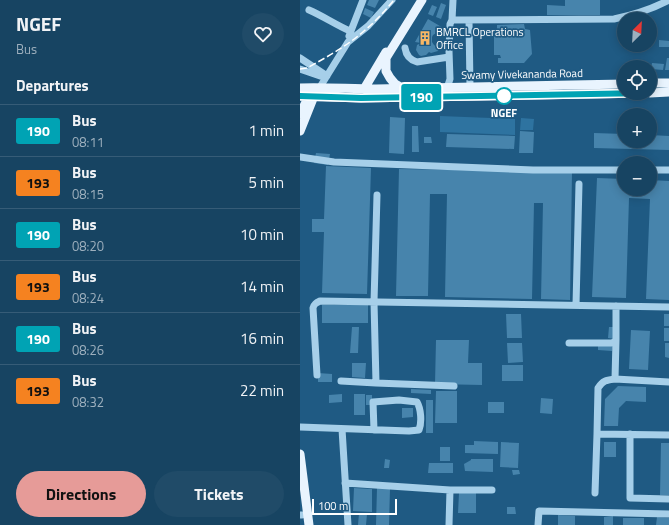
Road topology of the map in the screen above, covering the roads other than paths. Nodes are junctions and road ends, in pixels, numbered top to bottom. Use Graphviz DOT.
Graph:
graph roads {
  1 [pos="364,0"];
  2 [pos="392,0"];
  3 [pos="417,0"];
  4 [pos="422,0"];
  5 [pos="453,0"];
  6 [pos="669,0"];
  7 [pos="309,10"];
  8 [pos="452,20"];
  9 [pos="469,20"];
  10 [pos="350,32"];
  11 [pos="348,42"];
  12 [pos="405,48"];
  13 [pos="449,57"];
  14 [pos="300,58"];
  15 [pos="300,69"];
  16 [pos="326,77"];
  17 [pos="657,83"];
  18 [pos="669,83"];
  19 [pos="617,84"];
  20 [pos="470,87"];
  21 [pos="300,88"];
  22 [pos="402,88"];
  23 [pos="447,88"];
  24 [pos="364,89"];
  25 [pos="312,92"];
  26 [pos="669,92"];
  27 [pos="657,93"];
  28 [pos="617,94"];
  29 [pos="300,114"];
  30 [pos="300,131"];
  31 [pos="300,158"];
  32 [pos="617,170"];
  33 [pos="657,170"];
  34 [pos="669,170"];
  35 [pos="579,184"];
  36 [pos="377,195"];
  37 [pos="374,302"];
  38 [pos="576,305"];
  39 [pos="616,306"];
  40 [pos="669,307"];
  41 [pos="616,340"];
  42 [pos="569,343"];
  43 [pos="317,375"];
  44 [pos="615,378"];
  45 [pos="342,381"];
  46 [pos="669,382"];
  47 [pos="376,383"];
  48 [pos="454,386"];
  49 [pos="300,427"];
  50 [pos="342,429"];
  51 [pos="374,430"];
  52 [pos="597,434"];
  53 [pos="630,434"];
  54 [pos="669,435"];
  55 [pos="300,454"];
  56 [pos="346,483"];
  57 [pos="450,490"];
  58 [pos="492,490"];
  59 [pos="595,493"];
  60 [pos="669,499"];
  61 [pos="300,500"];
  62 [pos="669,514"];
  63 [pos="301,515"];
  64 [pos="303,525"];
  65 [pos="309,525"];
  66 [pos="348,525"];
  67 [pos="449,525"];
  68 [pos="538,525"];
  1 -- 10 [label="street"];
  2 -- 11 [label="street"];
  3 -- 24 [label="main road"];
  4 -- 22 [label="main road"];
  5 -- 8 [label="street"];
  6 -- 9 [label="street"];
  7 -- 10 [label="street"];
  8 -- 9 [label="street"];
  8 -- 13 [label="street"];
  9 -- 20 [label="street"];
  10 -- 11 [label="street"];
  11 -- 16 [label="street"];
  12 -- 13 [label="street"];
  13 -- 23 [label="street"];
  14 -- 16 [label="street"];
  15 -- 16 [label="street"];
  16 -- 25 [label="street"];
  17 -- 18 [label="main road"];
  19 -- 20 [label="main road, Swamy Vivekananda Road"];
  20 -- 23 [label="main road, Swamy Vivekananda Road"];
  21 -- 25 [label="main road, Swamy Vivekananda Road"];
  22 -- 23 [label="main road, Swamy Vivekananda Road"];
  22 -- 24 [label="main road, Swamy Vivekananda Road"];
  24 -- 25 [label="main road, Swamy Vivekananda Road"];
  25 -- 28 [label="main road, Swamy Vivekananda Road"];
  25 -- 29 [label="main road"];
  25 -- 30 [label="main road"];
  26 -- 27 [label="main road"];
  31 -- 32 [label="street"];
  33 -- 34 [label="street"];
  35 -- 38 [label="street"];
  36 -- 37 [label="street"];
  37 -- 38 [label="street"];
  37 -- 43 [label="street"];
  37 -- 47 [label="street"];
  38 -- 39 [label="street"];
  39 -- 40 [label="street"];
  39 -- 41 [label="street"];
  41 -- 42 [label="street"];
  41 -- 44 [label="street"];
  44 -- 46 [label="street"];
  44 -- 52 [label="street"];
  45 -- 47 [label="street"];
  47 -- 48 [label="street"];
  49 -- 50 [label="street"];
  50 -- 51 [label="street"];
  50 -- 56 [label="street"];
  51 -- 51 [label="street"];
  52 -- 53 [label="street"];
  52 -- 59 [label="street"];
  53 -- 54 [label="street"];
  53 -- 60 [label="street"];
  55 -- 65 [label="main road"];
  56 -- 57 [label="street"];
  56 -- 66 [label="street"];
  57 -- 58 [label="street"];
  57 -- 67 [label="street"];
  61 -- 63 [label="main road"];
  62 -- 68 [label="street"];
  63 -- 64 [label="main road"];
}
